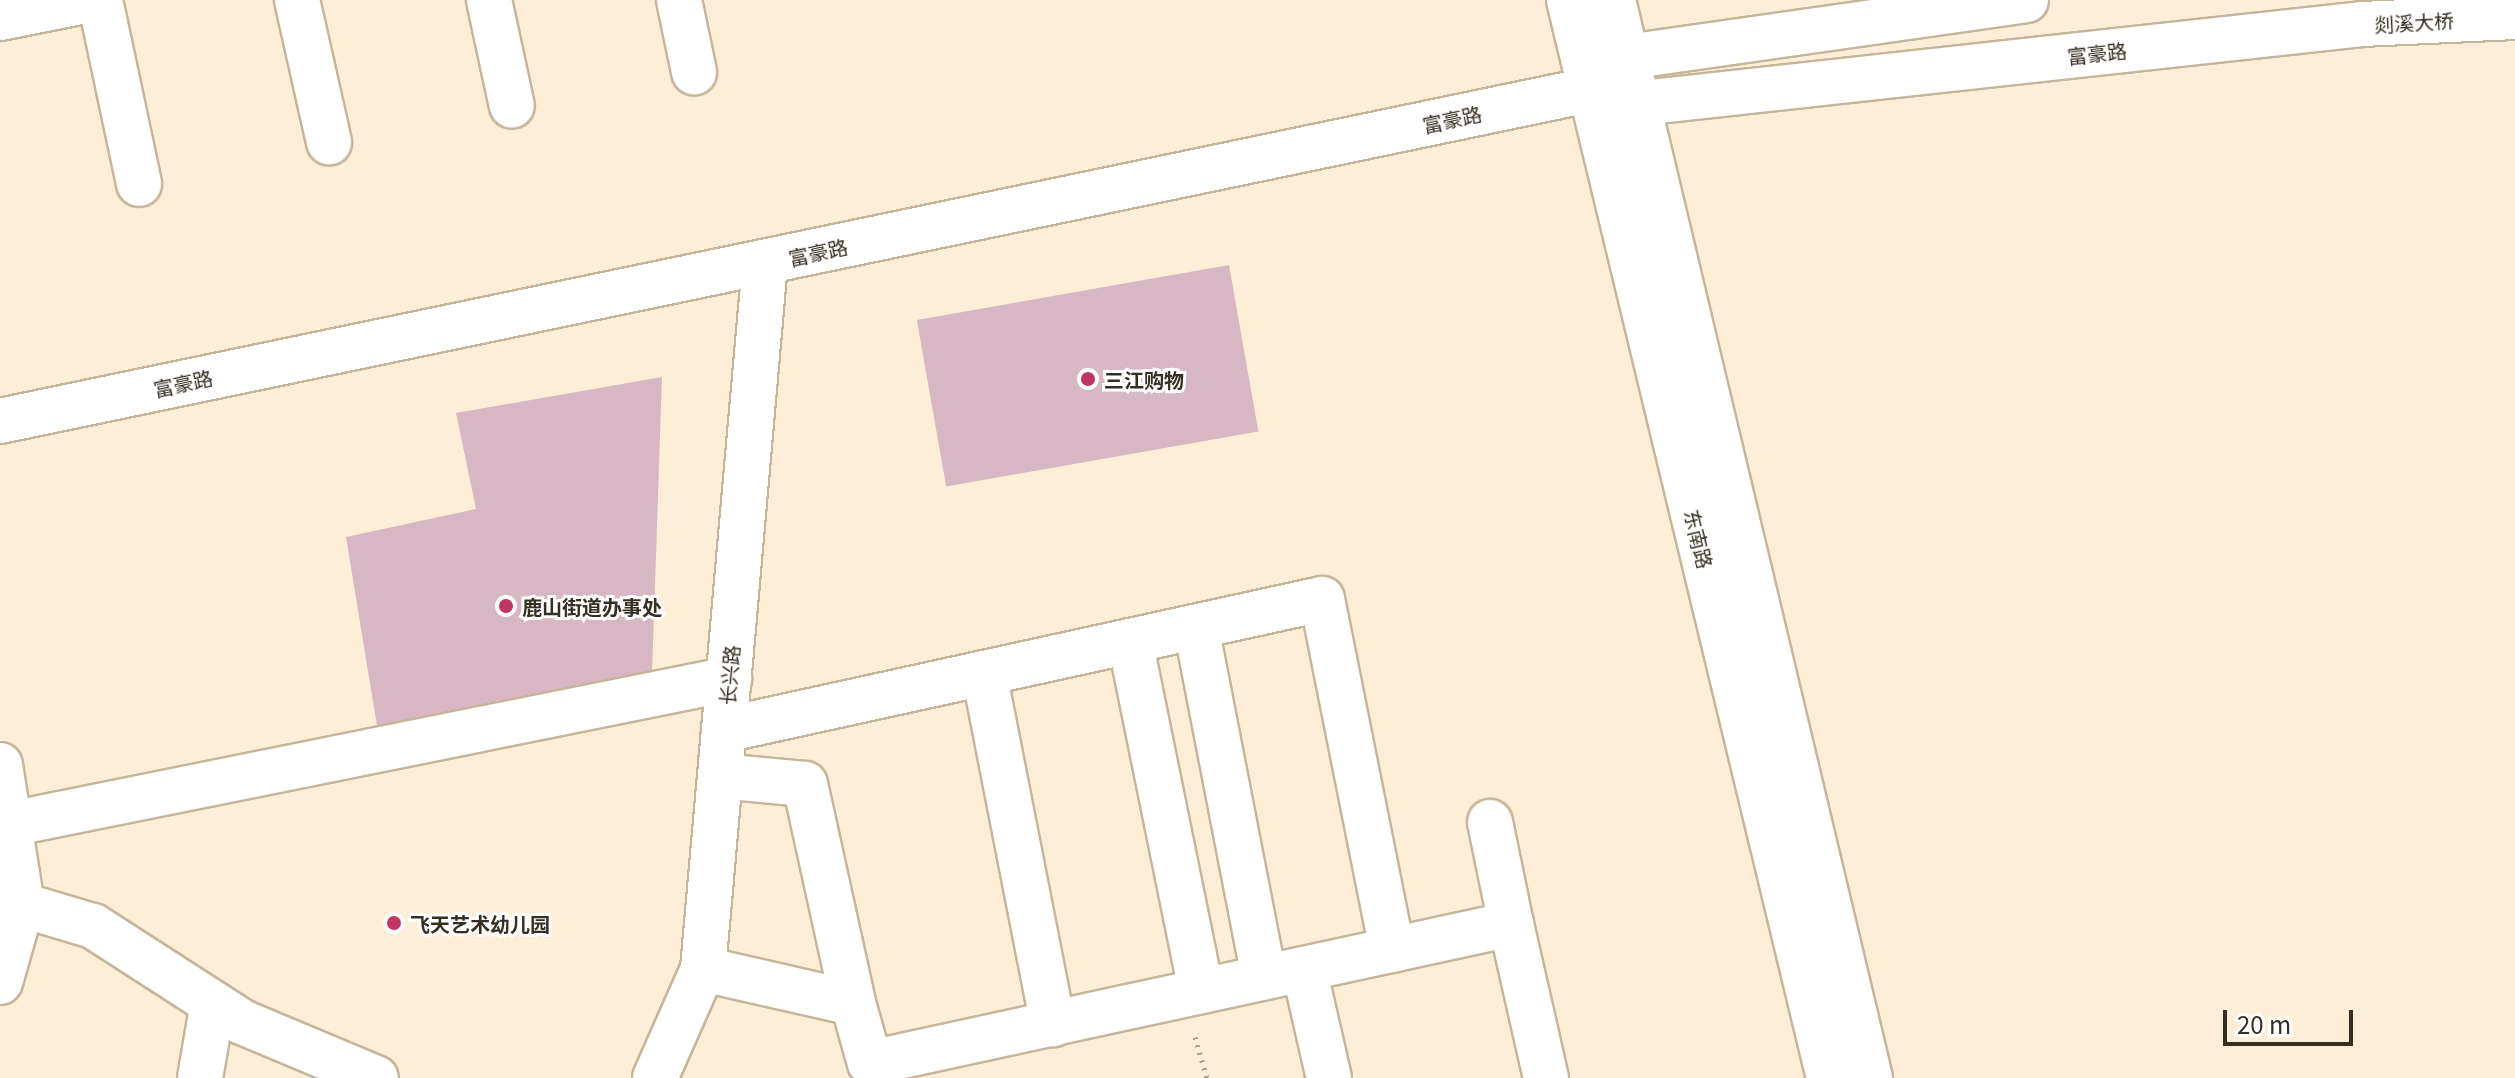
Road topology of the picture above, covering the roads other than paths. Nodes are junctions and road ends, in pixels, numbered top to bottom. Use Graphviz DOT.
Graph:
graph roads {
  1 [pos="91,0"];
  2 [pos="100,0"];
  3 [pos="297,0"];
  4 [pos="489,0"];
  5 [pos="679,0"];
  6 [pos="1569,0"];
  7 [pos="1613,0"];
  8 [pos="2026,0"];
  9 [pos="2515,17"];
  10 [pos="0,18"];
  11 [pos="2362,24"];
  12 [pos="694,72"];
  13 [pos="1635,80"];
  14 [pos="1590,90"];
  15 [pos="512,106"];
  16 [pos="329,142"];
  17 [pos="139,184"];
  18 [pos="765,263"];
  19 [pos="0,421"];
  20 [pos="1196,627"];
  21 [pos="1130,641"];
  22 [pos="984,673"];
  23 [pos="729,679"];
  24 [pos="724,730"];
  25 [pos="0,765"];
  26 [pos="720,776"];
  27 [pos="1490,822"];
  28 [pos="5,826"];
  29 [pos="22,905"];
  30 [pos="1511,924"];
  31 [pos="1392,950"];
  32 [pos="703,969"];
  33 [pos="1284,973"];
  34 [pos="0,982"];
  35 [pos="1201,991"];
  36 [pos="213,1003"];
  37 [pos="853,1003"];
  38 [pos="1053,1024"];
  39 [pos="889,1069"];
  40 [pos="1833,1076"];
  41 [pos="200,1078"];
  42 [pos="376,1078"];
  43 [pos="655,1078"];
  44 [pos="1329,1078"];
  45 [pos="1546,1078"];
  1 -- 10 [label="street"];
  2 -- 17 [label="street"];
  3 -- 16 [label="street"];
  4 -- 15 [label="street"];
  5 -- 12 [label="street"];
  6 -- 14 [label="street, 东南路"];
  7 -- 13 [label="street, 东南路"];
  8 -- 13 [label="street, 富豪路"];
  9 -- 11 [label="street, 剡溪大桥"];
  11 -- 13 [label="street, 富豪路"];
  13 -- 14 [label="street, 富豪路"];
  13 -- 40 [label="street, 东南路"];
  14 -- 18 [label="street, 富豪路"];
  14 -- 40 [label="street, 东南路"];
  18 -- 19 [label="street, 富豪路"];
  18 -- 23 [label="street, 长兴路"];
  20 -- 21 [label="street"];
  20 -- 31 [label="street"];
  20 -- 33 [label="street"];
  21 -- 22 [label="street"];
  21 -- 35 [label="street"];
  22 -- 24 [label="street"];
  22 -- 38 [label="street"];
  23 -- 24 [label="street, 长兴路"];
  23 -- 28 [label="street"];
  24 -- 26 [label="street, 长兴路"];
  25 -- 28 [label="street"];
  26 -- 32 [label="street, 长兴路"];
  26 -- 37 [label="street"];
  27 -- 30 [label="street"];
  28 -- 29 [label="street"];
  29 -- 34 [label="street"];
  29 -- 36 [label="street"];
  30 -- 31 [label="street"];
  30 -- 45 [label="street"];
  31 -- 33 [label="street"];
  32 -- 37 [label="street"];
  32 -- 43 [label="street, 长兴路"];
  33 -- 35 [label="street"];
  33 -- 44 [label="street"];
  35 -- 38 [label="street"];
  36 -- 41 [label="street"];
  36 -- 42 [label="street"];
  37 -- 39 [label="street"];
  38 -- 39 [label="street"];
}
